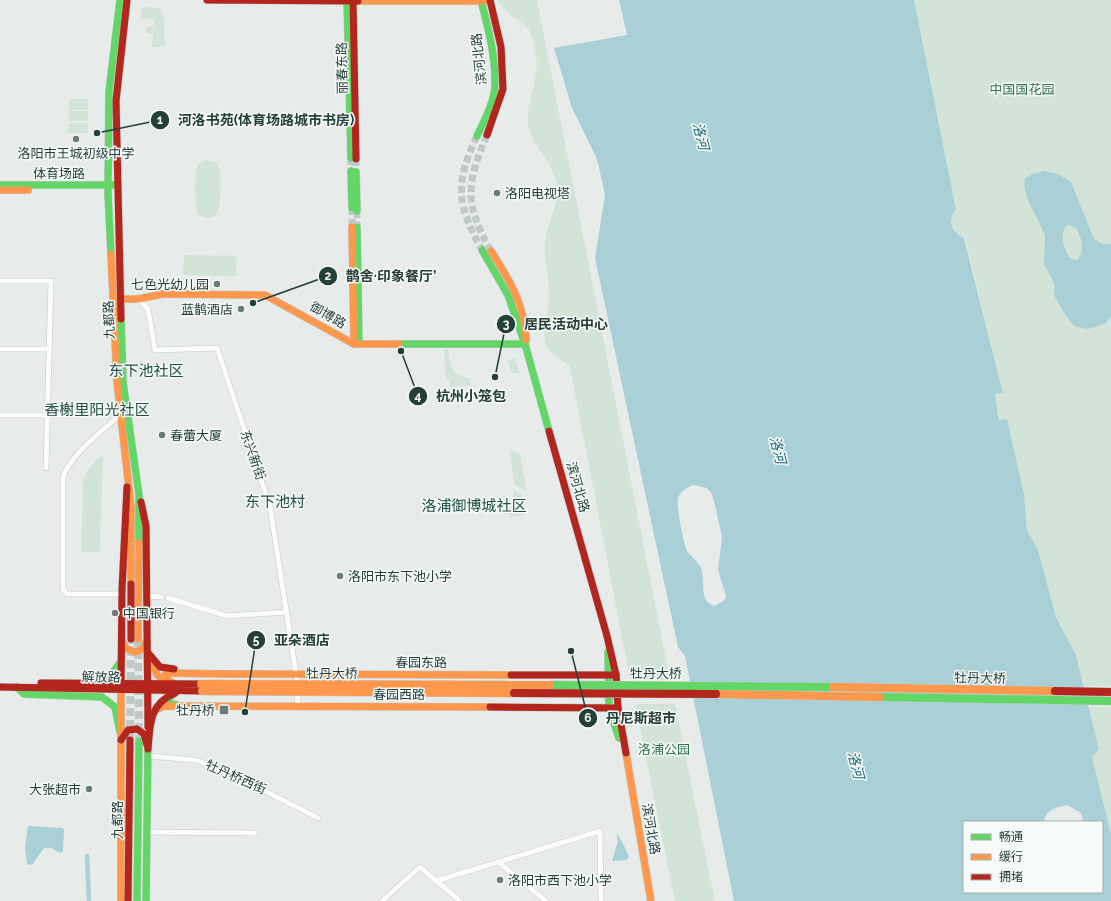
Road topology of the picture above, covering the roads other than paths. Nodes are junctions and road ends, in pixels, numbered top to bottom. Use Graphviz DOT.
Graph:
graph roads {
  1 [pos="120,0"];
  2 [pos="127,0"];
  3 [pos="207,0"];
  4 [pos="486,0"];
  5 [pos="350,1"];
  6 [pos="487,135"];
  7 [pos="477,136"];
  8 [pos="354,158"];
  9 [pos="354,172"];
  10 [pos="0,185"];
  11 [pos="113,188"];
  12 [pos="0,190"];
  13 [pos="354,209"];
  14 [pos="355,227"];
  15 [pos="482,250"];
  16 [pos="492,251"];
  17 [pos="0,281"];
  18 [pos="120,298"];
  19 [pos="138,298"];
  20 [pos="356,344"];
  21 [pos="526,344"];
  22 [pos="0,349"];
  23 [pos="50,349"];
  24 [pos="121,413"];
  25 [pos="0,415"];
  26 [pos="48,415"];
  27 [pos="81,415"];
  28 [pos="46,468"];
  29 [pos="128,473"];
  30 [pos="139,495"];
  31 [pos="123,594"];
  32 [pos="147,596"];
  33 [pos="161,597"];
  34 [pos="168,598"];
  35 [pos="287,612"];
  36 [pos="121,638"];
  37 [pos="147,639"];
  38 [pos="148,653"];
  39 [pos="121,662"];
  40 [pos="225,674"];
  41 [pos="296,674"];
  42 [pos="612,675"];
  43 [pos="0,682"];
  44 [pos="98,683"];
  45 [pos="120,686"];
  46 [pos="0,687"];
  47 [pos="17,687"];
  48 [pos="148,687"];
  49 [pos="178,688"];
  50 [pos="201,688"];
  51 [pos="1111,692"];
  52 [pos="1111,701"];
  53 [pos="298,705"];
  54 [pos="180,706"];
  55 [pos="614,708"];
  56 [pos="151,718"];
  57 [pos="120,736"];
  58 [pos="130,740"];
  59 [pos="139,741"];
  60 [pos="148,753"];
  61 [pos="318,818"];
  62 [pos="147,832"];
  63 [pos="256,833"];
  64 [pos="498,862"];
  65 [pos="436,881"];
  66 [pos="121,901"];
  67 [pos="128,901"];
  68 [pos="137,901"];
  69 [pos="146,901"];
  70 [pos="382,901"];
  71 [pos="460,901"];
  72 [pos="546,901"];
  73 [pos="601,901"];
  74 [pos="651,901"];
  1 -- 11 [label="main road, 九都路"];
  2 -- 11 [label="main road, 九都路"];
  3 -- 5 [label="main road"];
  4 -- 5 [label="main road"];
  4 -- 6 [label="main road, 滨河北路"];
  4 -- 7 [label="main road, 滨河北路"];
  5 -- 8 [label="main road, 丽春东路"];
  9 -- 13 [label="main road"];
  10 -- 11 [label="main road, 体育场路"];
  11 -- 12 [label="main road, 体育场路"];
  11 -- 18 [label="main road, 九都路"];
  11 -- 24 [label="main road, 九都路"];
  14 -- 20 [label="main road"];
  15 -- 21 [label="main road, 滨河北路"];
  16 -- 21 [label="main road, 滨河北路"];
  17 -- 23 [label="street"];
  18 -- 19 [label="main road, 御博路"];
  18 -- 30 [label="main road, 九都路"];
  19 -- 20 [label="main road, 御博路"];
  19 -- 35 [label="street, 东兴新街"];
  20 -- 21 [label="main road, 御博路"];
  21 -- 42 [label="main road, 滨河北路"];
  22 -- 23 [label="street"];
  23 -- 26 [label="street"];
  24 -- 29 [label="main road, 九都路"];
  24 -- 31 [label="street"];
  25 -- 26 [label="street"];
  26 -- 27 [label="street"];
  26 -- 28 [label="street"];
  29 -- 30 [label="main road, 九都路"];
  29 -- 31 [label="main road"];
  30 -- 32 [label="main road"];
  31 -- 36 [label="main road"];
  32 -- 33 [label="street"];
  32 -- 37 [label="main road"];
  34 -- 35 [label="street"];
  35 -- 41 [label="street, 东兴新街"];
  36 -- 37 [label="main road"];
  36 -- 39 [label="main road"];
  37 -- 38 [label="main road"];
  38 -- 40 [label="main road"];
  38 -- 48 [label="main road"];
  38 -- 49 [label="main road"];
  39 -- 44 [label="main road"];
  39 -- 45 [label="main road"];
  40 -- 41 [label="main road, 春园东路"];
  40 -- 49 [label="main road"];
  41 -- 42 [label="main road, 春园东路"];
  41 -- 53 [label="street, 东兴新街"];
  42 -- 55 [label="main road, 滨河北路"];
  43 -- 44 [label="main road, 解放路"];
  44 -- 45 [label="main road, 解放路"];
  45 -- 47 [label="main road, 解放路"];
  45 -- 48 [label="main road, 解放路"];
  45 -- 57 [label="main road"];
  46 -- 47 [label="main road, 解放路"];
  47 -- 57 [label="main road"];
  48 -- 49 [label="main road, 解放路"];
  48 -- 60 [label="main road"];
  49 -- 50 [label="main road, 解放路"];
  49 -- 54 [label="main road"];
  49 -- 56 [label="main road"];
  50 -- 51 [label="main road, 牡丹大桥, bridge"];
  50 -- 52 [label="main road, 牡丹大桥, bridge"];
  53 -- 54 [label="main road, 春园西路"];
  53 -- 55 [label="main road, 春园西路"];
  54 -- 56 [label="main road, 春园西路"];
  55 -- 74 [label="main road, 滨河北路"];
  56 -- 60 [label="main road"];
  57 -- 60 [label="main road"];
  57 -- 66 [label="main road"];
  58 -- 67 [label="main road, 九都路"];
  59 -- 68 [label="main road, 九都路"];
  60 -- 61 [label="street, 牡丹桥西街"];
  60 -- 62 [label="main road"];
  62 -- 63 [label="street"];
  62 -- 69 [label="main road"];
  64 -- 65 [label="street"];
  64 -- 72 [label="street"];
  64 -- 73 [label="street"];
  65 -- 70 [label="street"];
  65 -- 71 [label="street"];
}
